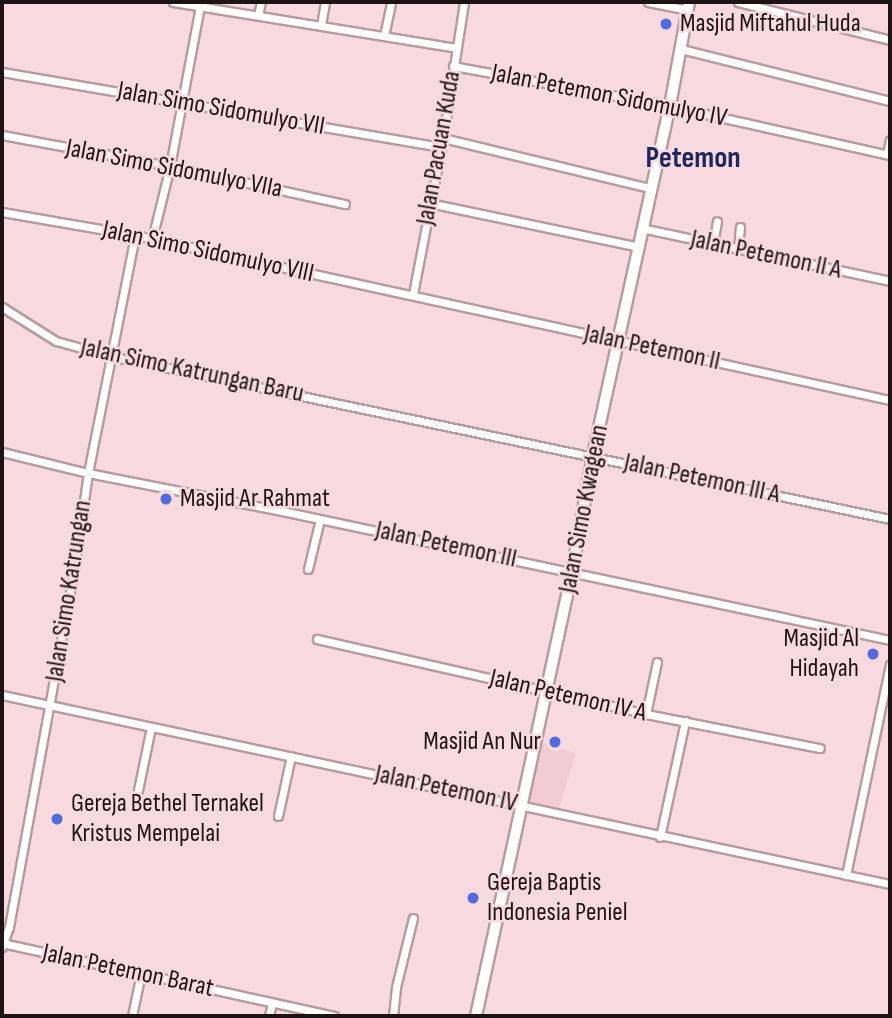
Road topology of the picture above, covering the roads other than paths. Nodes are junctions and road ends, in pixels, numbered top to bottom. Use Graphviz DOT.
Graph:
graph roads {
  1 [pos="173,2"];
  2 [pos="261,2"];
  3 [pos="326,2"];
  4 [pos="391,2"];
  5 [pos="464,2"];
  6 [pos="648,2"];
  7 [pos="738,2"];
  8 [pos="196,4"];
  9 [pos="688,6"];
  10 [pos="258,15"];
  11 [pos="321,25"];
  12 [pos="384,36"];
  13 [pos="890,40"];
  14 [pos="456,47"];
  15 [pos="681,49"];
  16 [pos="453,66"];
  17 [pos="2,72"];
  18 [pos="890,100"];
  19 [pos="180,102"];
  20 [pos="670,106"];
  21 [pos="2,135"];
  22 [pos="443,138"];
  23 [pos="890,140"];
  24 [pos="441,147"];
  25 [pos="889,155"];
  26 [pos="170,166"];
  27 [pos="650,188"];
  28 [pos="429,203"];
  29 [pos="345,204"];
  30 [pos="2,212"];
  31 [pos="716,221"];
  32 [pos="740,227"];
  33 [pos="642,228"];
  34 [pos="135,235"];
  35 [pos="152,239"];
  36 [pos="713,244"];
  37 [pos="639,247"];
  38 [pos="738,249"];
  39 [pos="890,281"];
  40 [pos="414,294"];
  41 [pos="2,307"];
  42 [pos="620,341"];
  43 [pos="110,356"];
  44 [pos="890,400"];
  45 [pos="390,413"];
  46 [pos="2,452"];
  47 [pos="593,455"];
  48 [pos="88,473"];
  49 [pos="320,519"];
  50 [pos="890,519"];
  51 [pos="309,569"];
  52 [pos="572,572"];
  53 [pos="317,639"];
  54 [pos="890,640"];
  55 [pos="657,662"];
  56 [pos="890,665"];
  57 [pos="547,692"];
  58 [pos="2,695"];
  59 [pos="50,706"];
  60 [pos="646,714"];
  61 [pos="685,721"];
  62 [pos="151,727"];
  63 [pos="820,748"];
  64 [pos="292,756"];
  65 [pos="138,790"];
  66 [pos="522,805"];
  67 [pos="278,816"];
  68 [pos="660,836"];
  69 [pos="846,875"];
  70 [pos="890,884"];
  71 [pos="413,918"];
  72 [pos="3,944"];
  73 [pos="141,973"];
  74 [pos="272,1003"];
  75 [pos="132,1016"];
  76 [pos="269,1016"];
  77 [pos="334,1016"];
  78 [pos="393,1016"];
  79 [pos="476,1016"];
  1 -- 8 [label="street"];
  2 -- 10 [label="street"];
  3 -- 11 [label="street"];
  4 -- 12 [label="street"];
  5 -- 14 [label="street, Jalan Pacuan Kuda"];
  6 -- 9 [label="street"];
  7 -- 13 [label="street"];
  8 -- 10 [label="street"];
  8 -- 19 [label="street"];
  9 -- 15 [label="street, Jalan Simo Kwagean"];
  10 -- 11 [label="street"];
  11 -- 12 [label="street"];
  12 -- 14 [label="street"];
  14 -- 16 [label="street, Jalan Pacuan Kuda"];
  15 -- 18 [label="street"];
  15 -- 20 [label="street, Jalan Simo Kwagean"];
  16 -- 20 [label="street, Jalan Petemon Sidomulyo IV"];
  16 -- 22 [label="street, Jalan Pacuan Kuda"];
  17 -- 19 [label="street, Jalan Simo Sidomulyo VII"];
  19 -- 24 [label="street, Jalan Simo Sidomulyo VII"];
  19 -- 26 [label="street"];
  20 -- 25 [label="street, Jalan Petemon Sidomulyo IV"];
  20 -- 27 [label="street, Jalan Simo Kwagean"];
  21 -- 26 [label="street, Jalan Simo Sidomulyo VIIa"];
  22 -- 24 [label="street, Jalan Pacuan Kuda"];
  22 -- 27 [label="street"];
  23 -- 25 [label="street"];
  24 -- 28 [label="street, Jalan Pacuan Kuda"];
  26 -- 29 [label="street, Jalan Simo Sidomulyo VIIa"];
  26 -- 35 [label="street"];
  27 -- 33 [label="street, Jalan Simo Kwagean"];
  28 -- 37 [label="street"];
  28 -- 40 [label="street, Jalan Pacuan Kuda"];
  30 -- 34 [label="street, Jalan Simo Sidomulyo VIII"];
  31 -- 36 [label="street"];
  32 -- 38 [label="street"];
  33 -- 36 [label="street, Jalan Petemon II A"];
  33 -- 37 [label="street, Jalan Simo Kwagean"];
  34 -- 35 [label="street, Jalan Simo Sidomulyo VIII"];
  34 -- 43 [label="street, Jalan Simo Katrungan"];
  35 -- 40 [label="street, Jalan Simo Sidomulyo VIII"];
  36 -- 38 [label="street, Jalan Petemon II A"];
  37 -- 42 [label="street, Jalan Simo Kwagean"];
  38 -- 39 [label="street, Jalan Petemon II A"];
  40 -- 42 [label="street, Jalan Petemon II"];
  41 -- 43 [label="street, Jalan Simo Katrungan Baru"];
  42 -- 44 [label="street, Jalan Petemon II"];
  42 -- 47 [label="street, Jalan Simo Kwagean"];
  43 -- 45 [label="street, Jalan Simo Katrungan Baru"];
  43 -- 48 [label="street, Jalan Simo Katrungan"];
  45 -- 47 [label="street, Jalan Petemon III A"];
  46 -- 48 [label="street, Jalan Petemon III"];
  47 -- 50 [label="street, Jalan Petemon III A"];
  47 -- 52 [label="street, Jalan Simo Kwagean"];
  48 -- 49 [label="street, Jalan Petemon III"];
  48 -- 59 [label="street, Jalan Simo Katrungan"];
  49 -- 51 [label="street"];
  49 -- 52 [label="street, Jalan Petemon III"];
  52 -- 54 [label="street, Jalan Petemon III"];
  52 -- 57 [label="street, Jalan Simo Kwagean"];
  53 -- 57 [label="street, Jalan Petemon IV A"];
  55 -- 60 [label="street"];
  56 -- 69 [label="street"];
  57 -- 60 [label="street, Jalan Petemon IV A"];
  57 -- 66 [label="street, Jalan Simo Kwagean"];
  58 -- 59 [label="street, Jalan Petemon IV"];
  59 -- 62 [label="street, Jalan Petemon IV"];
  59 -- 72 [label="street, Jalan Simo Katrungan"];
  60 -- 61 [label="street, Jalan Petemon IV A"];
  61 -- 63 [label="street, Jalan Petemon IV A"];
  61 -- 68 [label="street"];
  62 -- 64 [label="street, Jalan Petemon IV"];
  62 -- 65 [label="street"];
  64 -- 66 [label="street, Jalan Petemon IV"];
  64 -- 67 [label="street"];
  66 -- 68 [label="street, Jalan Petemon IV"];
  66 -- 79 [label="street, Jalan Simo Kwagean"];
  68 -- 69 [label="street, Jalan Petemon IV"];
  69 -- 70 [label="street, Jalan Petemon IV"];
  71 -- 78 [label="street"];
  72 -- 73 [label="street, Jalan Petemon Barat"];
  73 -- 74 [label="street, Jalan Petemon Barat"];
  73 -- 75 [label="street"];
  74 -- 76 [label="street"];
  74 -- 77 [label="street, Jalan Petemon Barat"];
}
